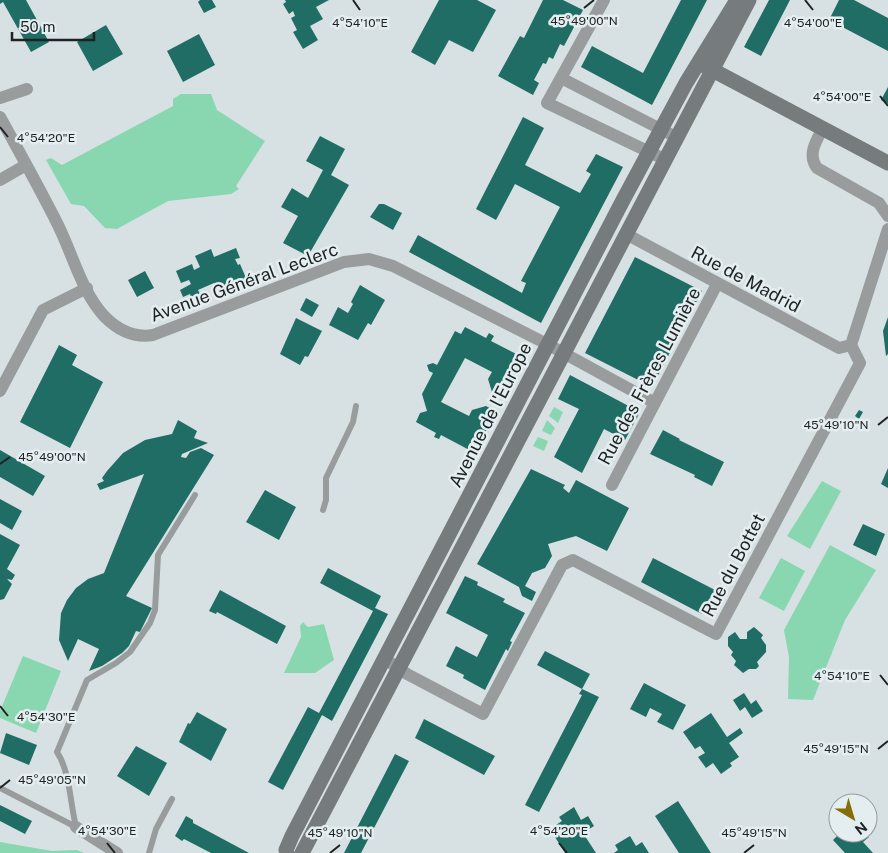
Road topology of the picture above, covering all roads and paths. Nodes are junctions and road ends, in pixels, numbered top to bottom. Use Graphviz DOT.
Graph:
graph roads {
  1 [pos="604,0"];
  2 [pos="737,0"];
  3 [pos="749,0"];
  4 [pos="705,66"];
  5 [pos="561,78"];
  6 [pos="27,89"];
  7 [pos="0,98"];
  8 [pos="0,117"];
  9 [pos="823,128"];
  10 [pos="662,130"];
  11 [pos="676,137"];
  12 [pos="649,152"];
  13 [pos="664,159"];
  14 [pos="888,163"];
  15 [pos="26,165"];
  16 [pos="0,180"];
  17 [pos="888,216"];
  18 [pos="888,229"];
  19 [pos="626,234"];
  20 [pos="717,284"];
  21 [pos="87,288"];
  22 [pos="547,344"];
  23 [pos="851,345"];
  24 [pos="564,354"];
  25 [pos="0,391"];
  26 [pos="655,403"];
  27 [pos="356,406"];
  28 [pos="612,485"];
  29 [pos="195,495"];
  30 [pos="323,510"];
  31 [pos="385,659"];
  32 [pos="400,667"];
  33 [pos="0,788"];
  34 [pos="172,798"];
  35 [pos="76,827"];
  36 [pos="117,853"];
  37 [pos="149,853"];
  38 [pos="287,853"];
  39 [pos="302,853"];
  1 -- 5 [label="street"];
  2 -- 4 [label="street, Avenue de l'Europe"];
  3 -- 4 [label="street, Avenue de l'Europe"];
  4 -- 9 [label="street"];
  4 -- 10 [label="street, Avenue de l'Europe"];
  4 -- 11 [label="street, Avenue de l'Europe"];
  5 -- 10 [label="street"];
  5 -- 12 [label="street"];
  6 -- 7 [label="street"];
  8 -- 15 [label="street, Avenue Général Leclerc"];
  9 -- 14 [label="street"];
  9 -- 17 [label="street"];
  10 -- 11 [label="street"];
  10 -- 12 [label="street, Avenue de l'Europe"];
  11 -- 13 [label="street, Avenue de l'Europe"];
  12 -- 13 [label="street"];
  12 -- 22 [label="street, Avenue de l'Europe"];
  13 -- 19 [label="street, Avenue de l'Europe"];
  15 -- 16 [label="street"];
  15 -- 21 [label="street, Avenue Général Leclerc"];
  18 -- 23 [label="street"];
  19 -- 20 [label="street, Rue de Madrid"];
  19 -- 24 [label="street, Avenue de l'Europe"];
  20 -- 23 [label="street, Rue de Madrid"];
  20 -- 26 [label="street, Rue des Frères Lumière"];
  21 -- 22 [label="street, Avenue Général Leclerc"];
  21 -- 25 [label="street"];
  22 -- 24 [label="street, Avenue Général Leclerc"];
  22 -- 31 [label="street, Avenue de l'Europe"];
  23 -- 32 [label="street, Rue du Bottet"];
  24 -- 26 [label="street, Avenue Général Leclerc"];
  24 -- 32 [label="street, Avenue de l'Europe"];
  26 -- 28 [label="street, Rue des Frères Lumière"];
  27 -- 30 [label="lane"];
  29 -- 35 [label="lane"];
  31 -- 32 [label="street"];
  31 -- 38 [label="street, Avenue de l'Europe"];
  32 -- 39 [label="street, Avenue de l'Europe"];
  33 -- 35 [label="lane"];
  34 -- 37 [label="lane"];
  35 -- 36 [label="street"];
}
